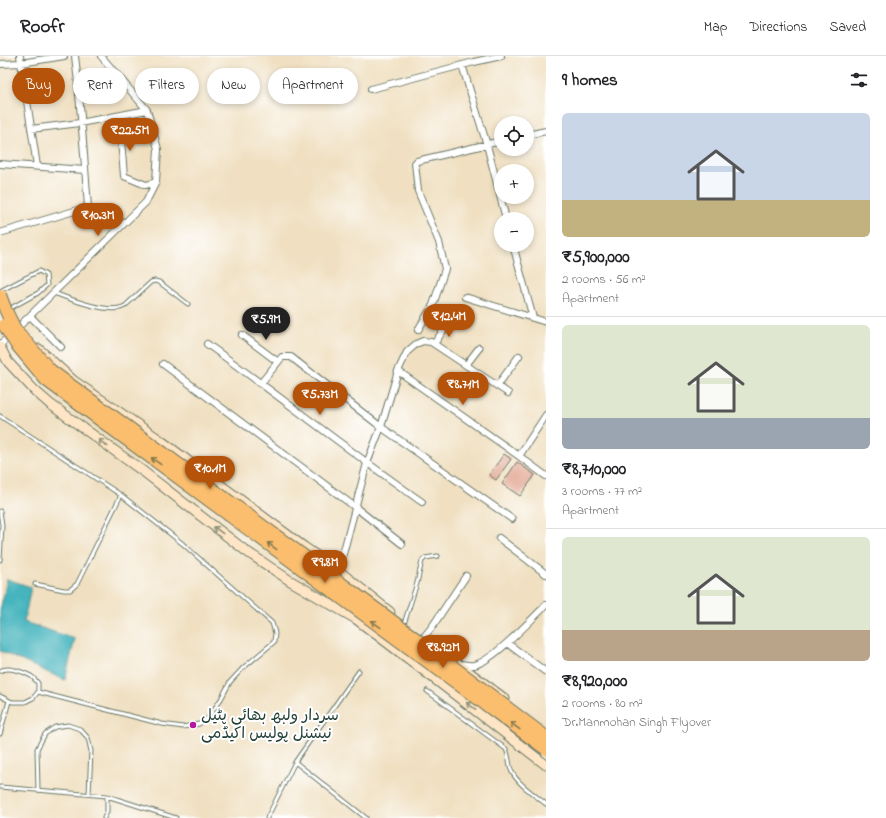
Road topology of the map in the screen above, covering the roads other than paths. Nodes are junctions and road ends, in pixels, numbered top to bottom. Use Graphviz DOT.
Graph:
graph roads {
  1 [pos="64,56"];
  2 [pos="75,56"];
  3 [pos="102,56"];
  4 [pos="501,56"];
  5 [pos="20,59"];
  6 [pos="0,64"];
  7 [pos="462,65"];
  8 [pos="76,68"];
  9 [pos="111,68"];
  10 [pos="127,87"];
  11 [pos="371,89"];
  12 [pos="79,104"];
  13 [pos="147,110"];
  14 [pos="119,116"];
  15 [pos="80,123"];
  16 [pos="31,128"];
  17 [pos="546,131"];
  18 [pos="534,134"];
  19 [pos="494,144"];
  20 [pos="487,145"];
  21 [pos="0,164"];
  22 [pos="37,166"];
  23 [pos="85,170"];
  24 [pos="156,182"];
  25 [pos="504,212"];
  26 [pos="0,233"];
  27 [pos="515,252"];
  28 [pos="1,290"];
  29 [pos="54,293"];
  30 [pos="465,297"];
  31 [pos="188,304"];
  32 [pos="10,309"];
  33 [pos="30,316"];
  34 [pos="0,317"];
  35 [pos="532,318"];
  36 [pos="449,322"];
  37 [pos="546,322"];
  38 [pos="20,327"];
  39 [pos="418,330"];
  40 [pos="242,335"];
  41 [pos="207,344"];
  42 [pos="434,344"];
  43 [pos="0,346"];
  44 [pos="61,347"];
  45 [pos="479,348"];
  46 [pos="519,356"];
  47 [pos="278,362"];
  48 [pos="163,364"];
  49 [pos="466,365"];
  50 [pos="398,371"];
  51 [pos="261,382"];
  52 [pos="497,386"];
  53 [pos="508,393"];
  54 [pos="546,415"];
  55 [pos="0,416"];
  56 [pos="381,427"];
  57 [pos="519,456"];
  58 [pos="367,463"];
  59 [pos="546,476"];
  60 [pos="121,495"];
  61 [pos="422,502"];
  62 [pos="355,507"];
  63 [pos="0,511"];
  64 [pos="512,519"];
  65 [pos="499,538"];
  66 [pos="402,544"];
  67 [pos="438,556"];
  68 [pos="0,560"];
  69 [pos="339,571"];
  70 [pos="546,574"];
  71 [pos="466,576"];
  72 [pos="35,584"];
  73 [pos="328,603"];
  74 [pos="546,605"];
  75 [pos="404,624"];
  76 [pos="423,638"];
  77 [pos="507,643"];
  78 [pos="459,663"];
  79 [pos="359,670"];
  80 [pos="0,671"];
  81 [pos="546,672"];
  82 [pos="442,685"];
  83 [pos="427,691"];
  84 [pos="38,692"];
  85 [pos="0,696"];
  86 [pos="9,701"];
  87 [pos="546,730"];
  88 [pos="0,734"];
  89 [pos="546,737"];
  90 [pos="546,749"];
  91 [pos="532,754"];
  92 [pos="295,762"];
  93 [pos="546,765"];
  94 [pos="0,786"];
  95 [pos="38,790"];
  96 [pos="89,794"];
  97 [pos="107,796"];
  98 [pos="546,804"];
  99 [pos="364,817"];
  100 [pos="104,818"];
  101 [pos="176,818"];
  102 [pos="267,818"];
  1 -- 5 [label="street"];
  2 -- 8 [label="street"];
  3 -- 9 [label="street"];
  4 -- 7 [label="street"];
  5 -- 6 [label="street"];
  5 -- 16 [label="street"];
  7 -- 11 [label="street"];
  7 -- 20 [label="street"];
  10 -- 13 [label="street"];
  12 -- 15 [label="street"];
  13 -- 14 [label="street"];
  13 -- 24 [label="street"];
  14 -- 15 [label="street"];
  14 -- 24 [label="street"];
  15 -- 16 [label="street"];
  15 -- 23 [label="street"];
  16 -- 22 [label="street"];
  17 -- 18 [label="street"];
  19 -- 20 [label="street"];
  20 -- 25 [label="street"];
  20 -- 39 [label="street"];
  21 -- 22 [label="street"];
  22 -- 23 [label="street"];
  23 -- 26 [label="street"];
  24 -- 29 [label="street"];
  27 -- 35 [label="street"];
  28 -- 32 [label="street"];
  28 -- 32 [label="lane"];
  28 -- 89 [label="highway, bridge"];
  29 -- 31 [label="lane"];
  29 -- 33 [label="street"];
  30 -- 35 [label="street"];
  32 -- 38 [label="street"];
  33 -- 38 [label="street"];
  33 -- 44 [label="street"];
  90 -- 34 [label="highway, one-way, bridge"];
  35 -- 37 [label="street"];
  36 -- 42 [label="street"];
  38 -- 43 [label="street"];
  38 -- 69 [label="street"];
  40 -- 47 [label="street"];
  41 -- 51 [label="street"];
  42 -- 49 [label="street"];
  42 -- 50 [label="street"];
  73 -- 43 [label="street, one-way"];
  45 -- 49 [label="street"];
  46 -- 52 [label="street"];
  47 -- 51 [label="street"];
  47 -- 56 [label="street"];
  48 -- 62 [label="street"];
  49 -- 52 [label="street"];
  50 -- 56 [label="street"];
  50 -- 57 [label="street"];
  51 -- 58 [label="street"];
  52 -- 53 [label="street"];
  54 -- 57 [label="street"];
  55 -- 60 [label="lane"];
  56 -- 58 [label="street"];
  56 -- 64 [label="street"];
  57 -- 59 [label="street"];
  58 -- 61 [label="street"];
  58 -- 62 [label="street"];
  60 -- 72 [label="lane"];
  60 -- 84 [label="lane"];
  62 -- 66 [label="street"];
  62 -- 69 [label="street"];
  63 -- 68 [label="lane"];
  65 -- 70 [label="street"];
  67 -- 75 [label="lane"];
  69 -- 73 [label="street"];
  69 -- 75 [label="street"];
  71 -- 76 [label="street"];
  73 -- 82 [label="street"];
  74 -- 77 [label="street"];
  75 -- 76 [label="street"];
  76 -- 78 [label="street"];
  77 -- 78 [label="street"];
  77 -- 81 [label="street"];
  78 -- 82 [label="street"];
  78 -- 87 [label="street"];
  79 -- 92 [label="lane"];
  80 -- 84 [label="lane"];
  91 -- 82 [label="street, one-way"];
  83 -- 98 [label="lane"];
  84 -- 86 [label="lane"];
  85 -- 86 [label="lane"];
  86 -- 88 [label="lane"];
  89 -- 91 [label="street"];
  91 -- 93 [label="street"];
  92 -- 99 [label="lane"];
  92 -- 102 [label="lane"];
  94 -- 95 [label="lane"];
  95 -- 96 [label="lane"];
  95 -- 96 [label="lane"];
  96 -- 97 [label="lane"];
  97 -- 100 [label="lane"];
  97 -- 101 [label="lane"];
}
